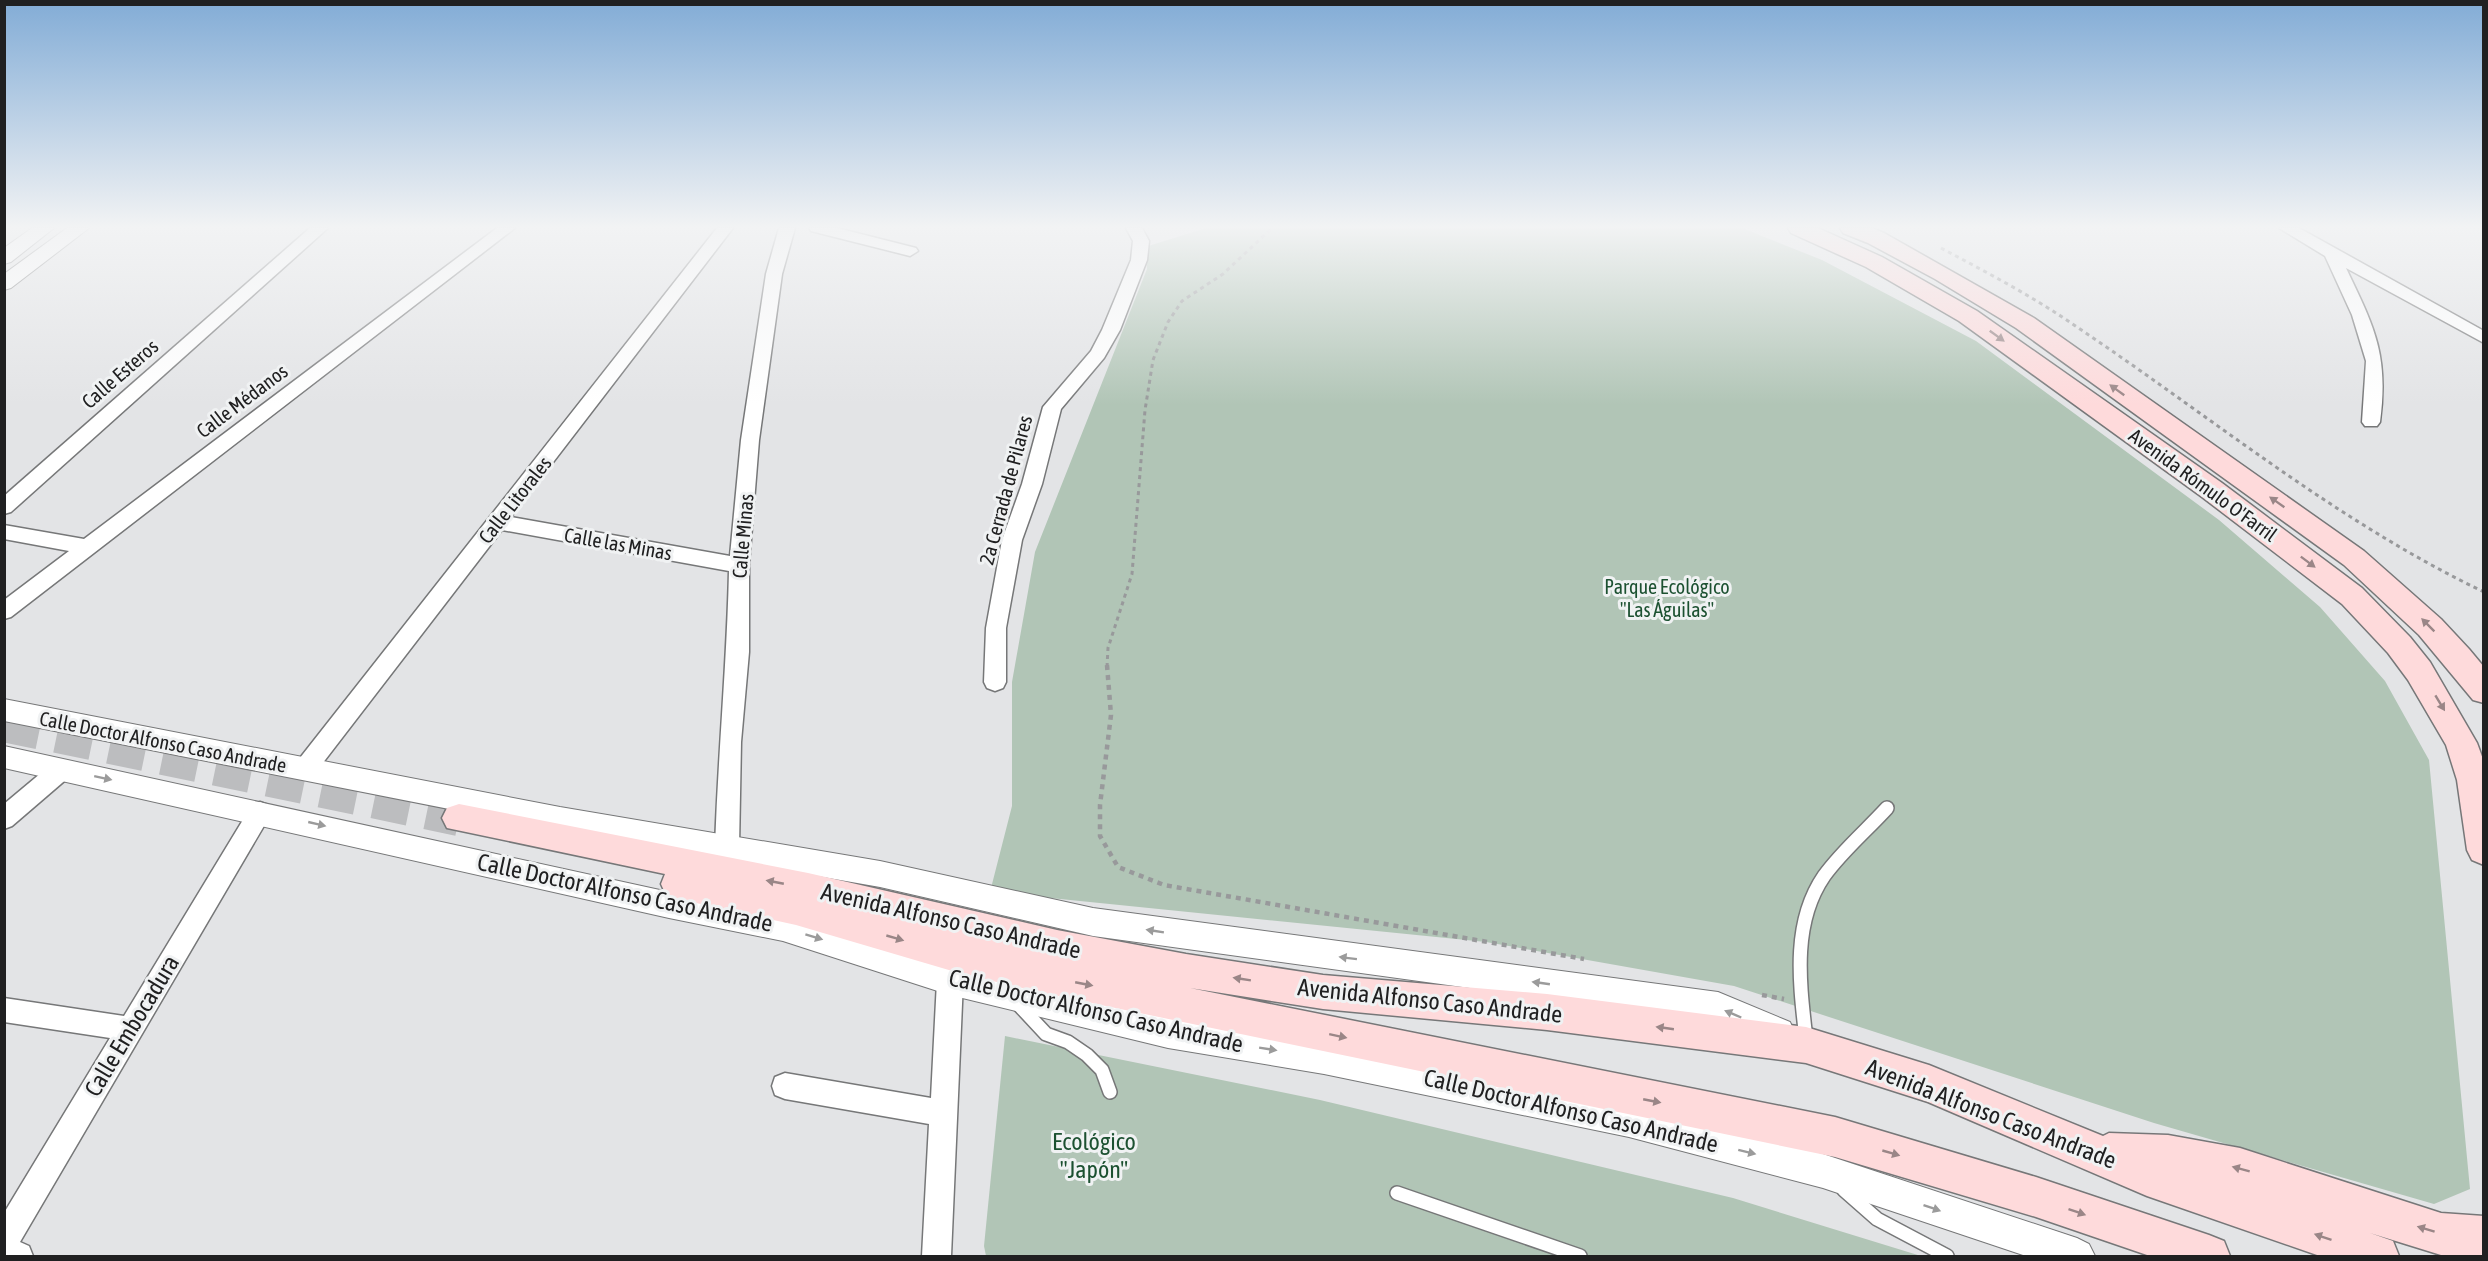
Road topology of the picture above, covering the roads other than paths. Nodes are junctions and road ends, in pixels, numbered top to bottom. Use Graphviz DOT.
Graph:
graph roads {
  1 [pos="253,287"];
  2 [pos="430,287"];
  3 [pos="680,287"];
  4 [pos="772,287"];
  5 [pos="1128,287"];
  6 [pos="1917,287"];
  7 [pos="1964,287"];
  8 [pos="2346,287"];
  9 [pos="2391,287"];
  10 [pos="2484,338"];
  11 [pos="2371,422"];
  12 [pos="4,507"];
  13 [pos="498,522"];
  14 [pos="4,532"];
  15 [pos="86,548"];
  16 [pos="739,565"];
  17 [pos="4,611"];
  18 [pos="995,682"];
  19 [pos="2482,690"];
  20 [pos="4,710"];
  21 [pos="4,758"];
  22 [pos="62,770"];
  23 [pos="304,770"];
  24 [pos="1887,808"];
  25 [pos="260,812"];
  26 [pos="4,819"];
  27 [pos="727,847"];
  28 [pos="2484,850"];
  29 [pos="950,981"];
  30 [pos="1009,995"];
  31 [pos="4,1010"];
  32 [pos="130,1029"];
  33 [pos="1806,1045"];
  34 [pos="1445,1058"];
  35 [pos="1510,1071"];
  36 [pos="1403,1073"];
  37 [pos="784,1086"];
  38 [pos="1110,1092"];
  39 [pos="1556,1104"];
  40 [pos="942,1113"];
  41 [pos="2097,1153"];
  42 [pos="1823,1171"];
  43 [pos="1397,1193"];
  44 [pos="2484,1238"];
  45 [pos="4,1241"];
  46 [pos="4,1253"];
  47 [pos="19,1257"];
  48 [pos="936,1257"];
  49 [pos="1580,1257"];
  50 [pos="1947,1257"];
  51 [pos="2077,1257"];
  52 [pos="2210,1257"];
  53 [pos="2378,1257"];
  1 -- 12 [label="street, Calle Esteros"];
  2 -- 15 [label="street, Calle Médanos"];
  3 -- 13 [label="street, Calle Litorales"];
  4 -- 16 [label="street, Calle Minas"];
  5 -- 18 [label="street, 2a Cerrada de Pilares"];
  6 -- 28 [label="main road, Avenida Rómulo O'Farril, one-way"];
  19 -- 7 [label="main road, Avenida Rómulo O'Farril, one-way"];
  8 -- 11 [label="street"];
  9 -- 10 [label="street"];
  13 -- 16 [label="street, Calle las Minas"];
  13 -- 23 [label="street, Calle Litorales"];
  14 -- 15 [label="street"];
  15 -- 17 [label="street, Calle Médanos"];
  16 -- 27 [label="street, Calle Minas"];
  20 -- 23 [label="street, Calle Doctor Alfonso Caso Andrade"];
  21 -- 22 [label="street, Calle Doctor Alfonso Caso Andrade"];
  22 -- 25 [label="street, Calle Doctor Alfonso Caso Andrade, one-way"];
  22 -- 26 [label="street"];
  23 -- 27 [label="street, Calle Doctor Alfonso Caso Andrade"];
  24 -- 33 [label="lane"];
  25 -- 29 [label="street, Calle Doctor Alfonso Caso Andrade, one-way"];
  25 -- 32 [label="street, Calle Embocadura"];
  33 -- 27 [label="street, Calle Doctor Alfonso Caso Andrade, one-way"];
  29 -- 30 [label="street, Calle Doctor Alfonso Caso Andrade"];
  29 -- 40 [label="street"];
  30 -- 36 [label="street, Calle Doctor Alfonso Caso Andrade, one-way"];
  30 -- 38 [label="lane"];
  31 -- 32 [label="street"];
  32 -- 45 [label="street, Calle Embocadura"];
  33 -- 34 [label="main road, Avenida Alfonso Caso Andrade, one-way"];
  33 -- 41 [label="main road, Avenida Alfonso Caso Andrade"];
  34 -- 35 [label="main road, Avenida Alfonso Caso Andrade"];
  34 -- 36 [label="main road"];
  35 -- 39 [label="main road"];
  35 -- 52 [label="main road, Avenida Alfonso Caso Andrade, one-way"];
  36 -- 39 [label="street, Calle Doctor Alfonso Caso Andrade"];
  37 -- 40 [label="street"];
  39 -- 42 [label="street, Calle Doctor Alfonso Caso Andrade, one-way"];
  40 -- 48 [label="street"];
  44 -- 41 [label="main road, one-way"];
  53 -- 41 [label="main road, Avenida Alfonso Caso Andrade, one-way"];
  42 -- 50 [label="lane"];
  42 -- 51 [label="street, Calle Doctor Alfonso Caso Andrade, one-way"];
  43 -- 49 [label="lane"];
  46 -- 47 [label="street"];
}
